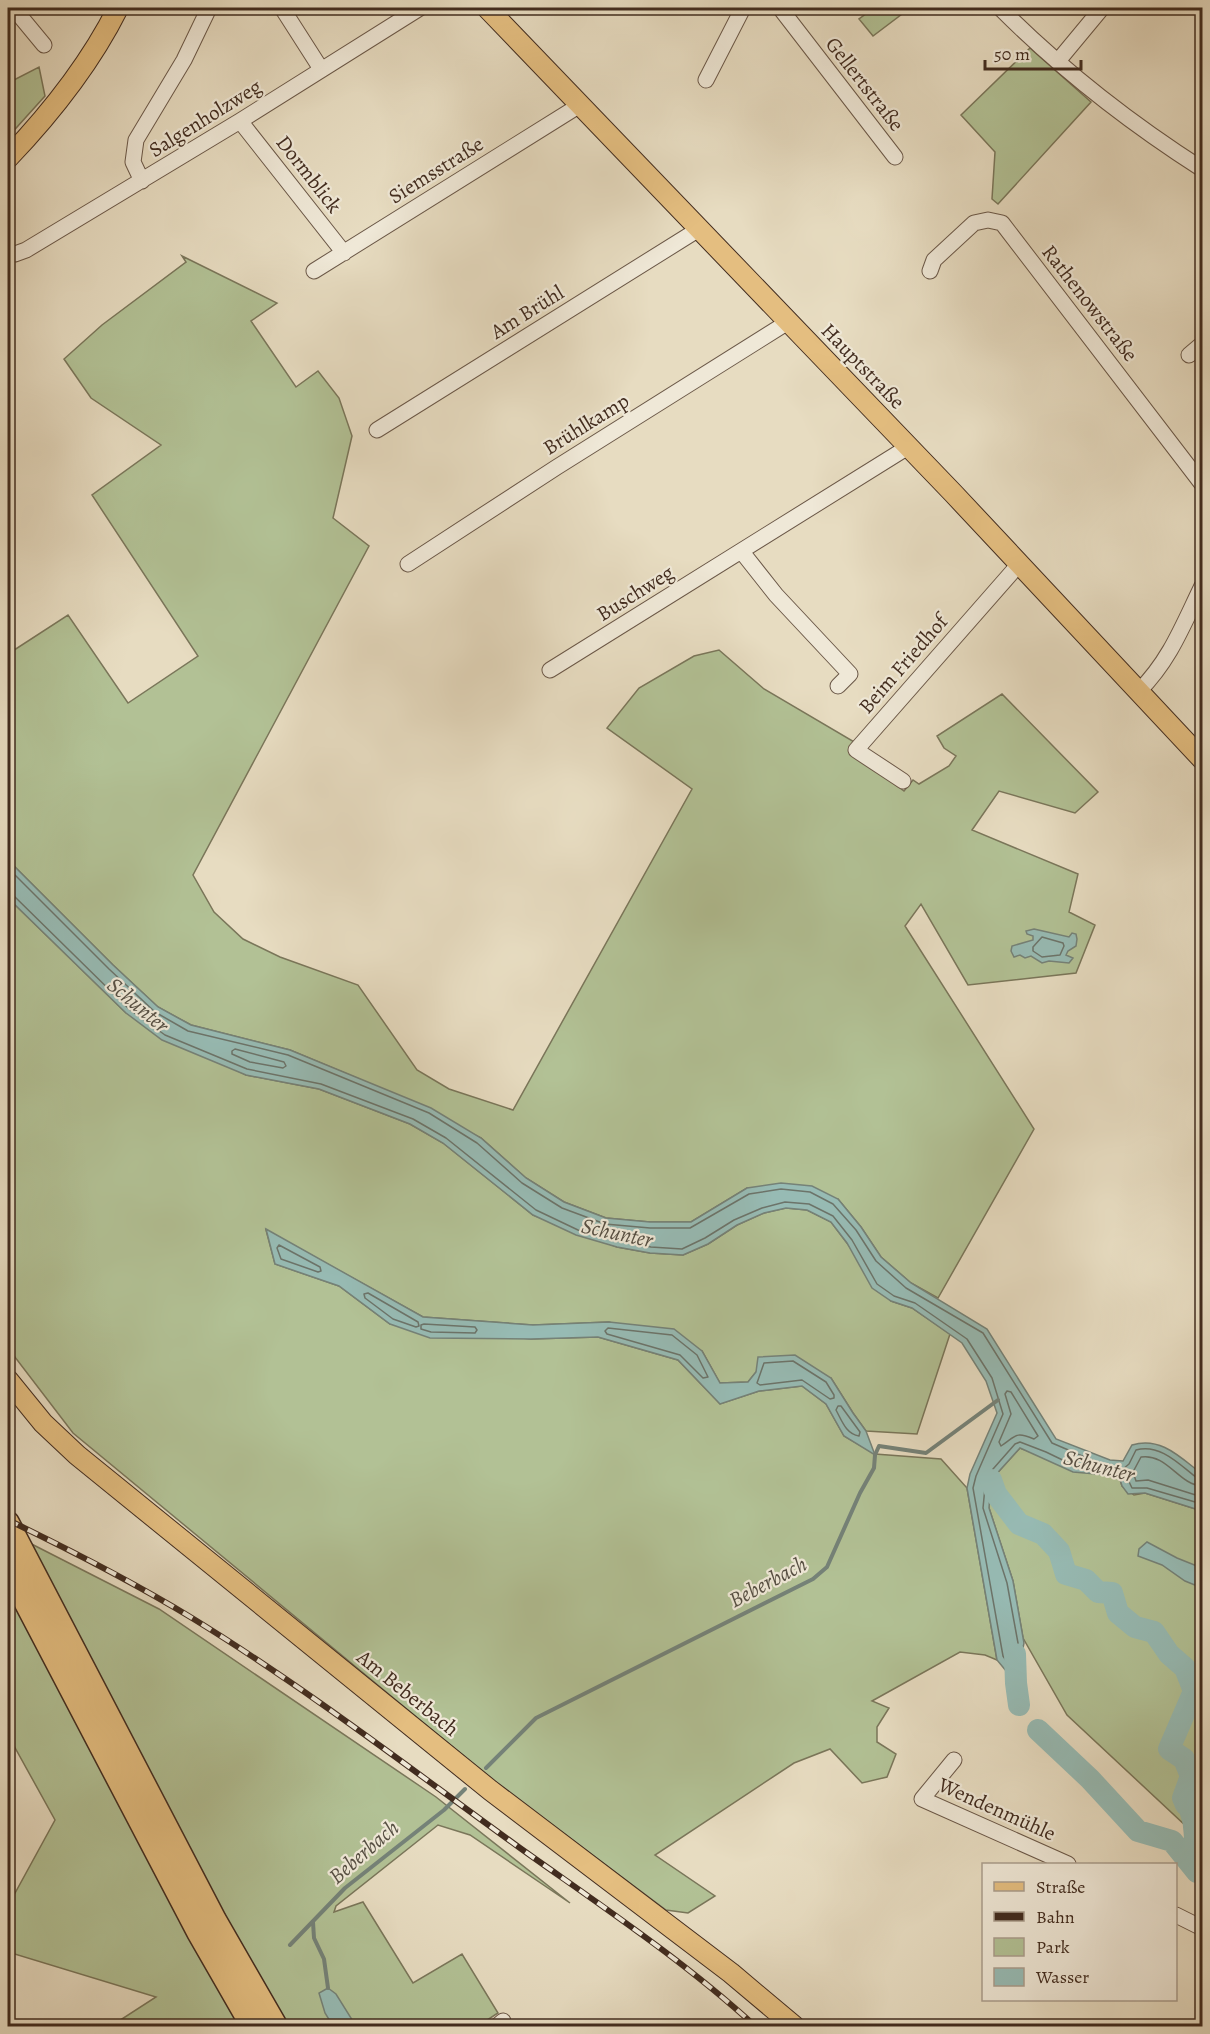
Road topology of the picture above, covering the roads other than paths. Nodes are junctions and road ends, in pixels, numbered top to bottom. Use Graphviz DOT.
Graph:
graph roads {
  1 [pos="15,8"];
  2 [pos="118,8"];
  3 [pos="209,8"];
  4 [pos="282,8"];
  5 [pos="420,8"];
  6 [pos="487,8"];
  7 [pos="743,8"];
  8 [pos="780,8"];
  9 [pos="1000,8"];
  10 [pos="1102,8"];
  11 [pos="44,45"];
  12 [pos="1058,61"];
  13 [pos="321,69"];
  14 [pos="706,80"];
  15 [pos="580,105"];
  16 [pos="240,121"];
  17 [pos="895,157"];
  18 [pos="8,158"];
  19 [pos="1203,169"];
  20 [pos="142,181"];
  21 [pos="699,229"];
  22 [pos="8,253"];
  23 [pos="344,253"];
  24 [pos="314,271"];
  25 [pos="930,271"];
  26 [pos="788,322"];
  27 [pos="1203,345"];
  28 [pos="1189,355"];
  29 [pos="377,430"];
  30 [pos="908,447"];
  31 [pos="1203,484"];
  32 [pos="742,552"];
  33 [pos="1020,563"];
  34 [pos="408,564"];
  35 [pos="1203,586"];
  36 [pos="550,670"];
  37 [pos="838,686"];
  38 [pos="1139,691"];
  39 [pos="1203,759"];
  40 [pos="903,781"];
  41 [pos="8,1380"];
  42 [pos="8,1523"];
  43 [pos="18,1567"];
  44 [pos="954,1760"];
  45 [pos="1066,1863"];
  46 [pos="1177,1916"];
  47 [pos="1203,1928"];
  48 [pos="252,2026"];
  49 [pos="276,2026"];
  50 [pos="794,2026"];
  1 -- 11 [label="street"];
  2 -- 18 [label="main road"];
  3 -- 20 [label="street"];
  4 -- 13 [label="street"];
  5 -- 13 [label="street, Salgenholzweg"];
  6 -- 15 [label="main road, Hauptstraße"];
  7 -- 14 [label="street"];
  8 -- 17 [label="street, Gellertstraße"];
  9 -- 12 [label="street"];
  10 -- 12 [label="street"];
  12 -- 19 [label="street"];
  13 -- 16 [label="street, Salgenholzweg"];
  15 -- 21 [label="main road, Hauptstraße"];
  15 -- 23 [label="street, Siemsstraße"];
  16 -- 20 [label="street, Salgenholzweg"];
  16 -- 23 [label="street, Dormblick"];
  20 -- 22 [label="street, Salgenholzweg"];
  21 -- 26 [label="main road, Hauptstraße"];
  21 -- 29 [label="street, Am Brühl"];
  23 -- 24 [label="street, Siemsstraße"];
  25 -- 31 [label="street, Rathenowstraße"];
  26 -- 30 [label="main road, Hauptstraße"];
  26 -- 34 [label="street, Brühlkamp"];
  27 -- 28 [label="street"];
  30 -- 32 [label="street, Buschweg"];
  30 -- 33 [label="main road, Hauptstraße"];
  32 -- 36 [label="street, Buschweg"];
  32 -- 37 [label="street"];
  33 -- 38 [label="main road, Hauptstraße"];
  33 -- 40 [label="street, Beim Friedhof"];
  35 -- 38 [label="street"];
  38 -- 39 [label="main road, Hauptstraße"];
  41 -- 50 [label="main road, Am Beberbach"];
  42 -- 43 [label="highway"];
  43 -- 48 [label="highway"];
  43 -- 49 [label="highway"];
  44 -- 45 [label="street, Wendenmühle"];
  46 -- 47 [label="street"];
}
